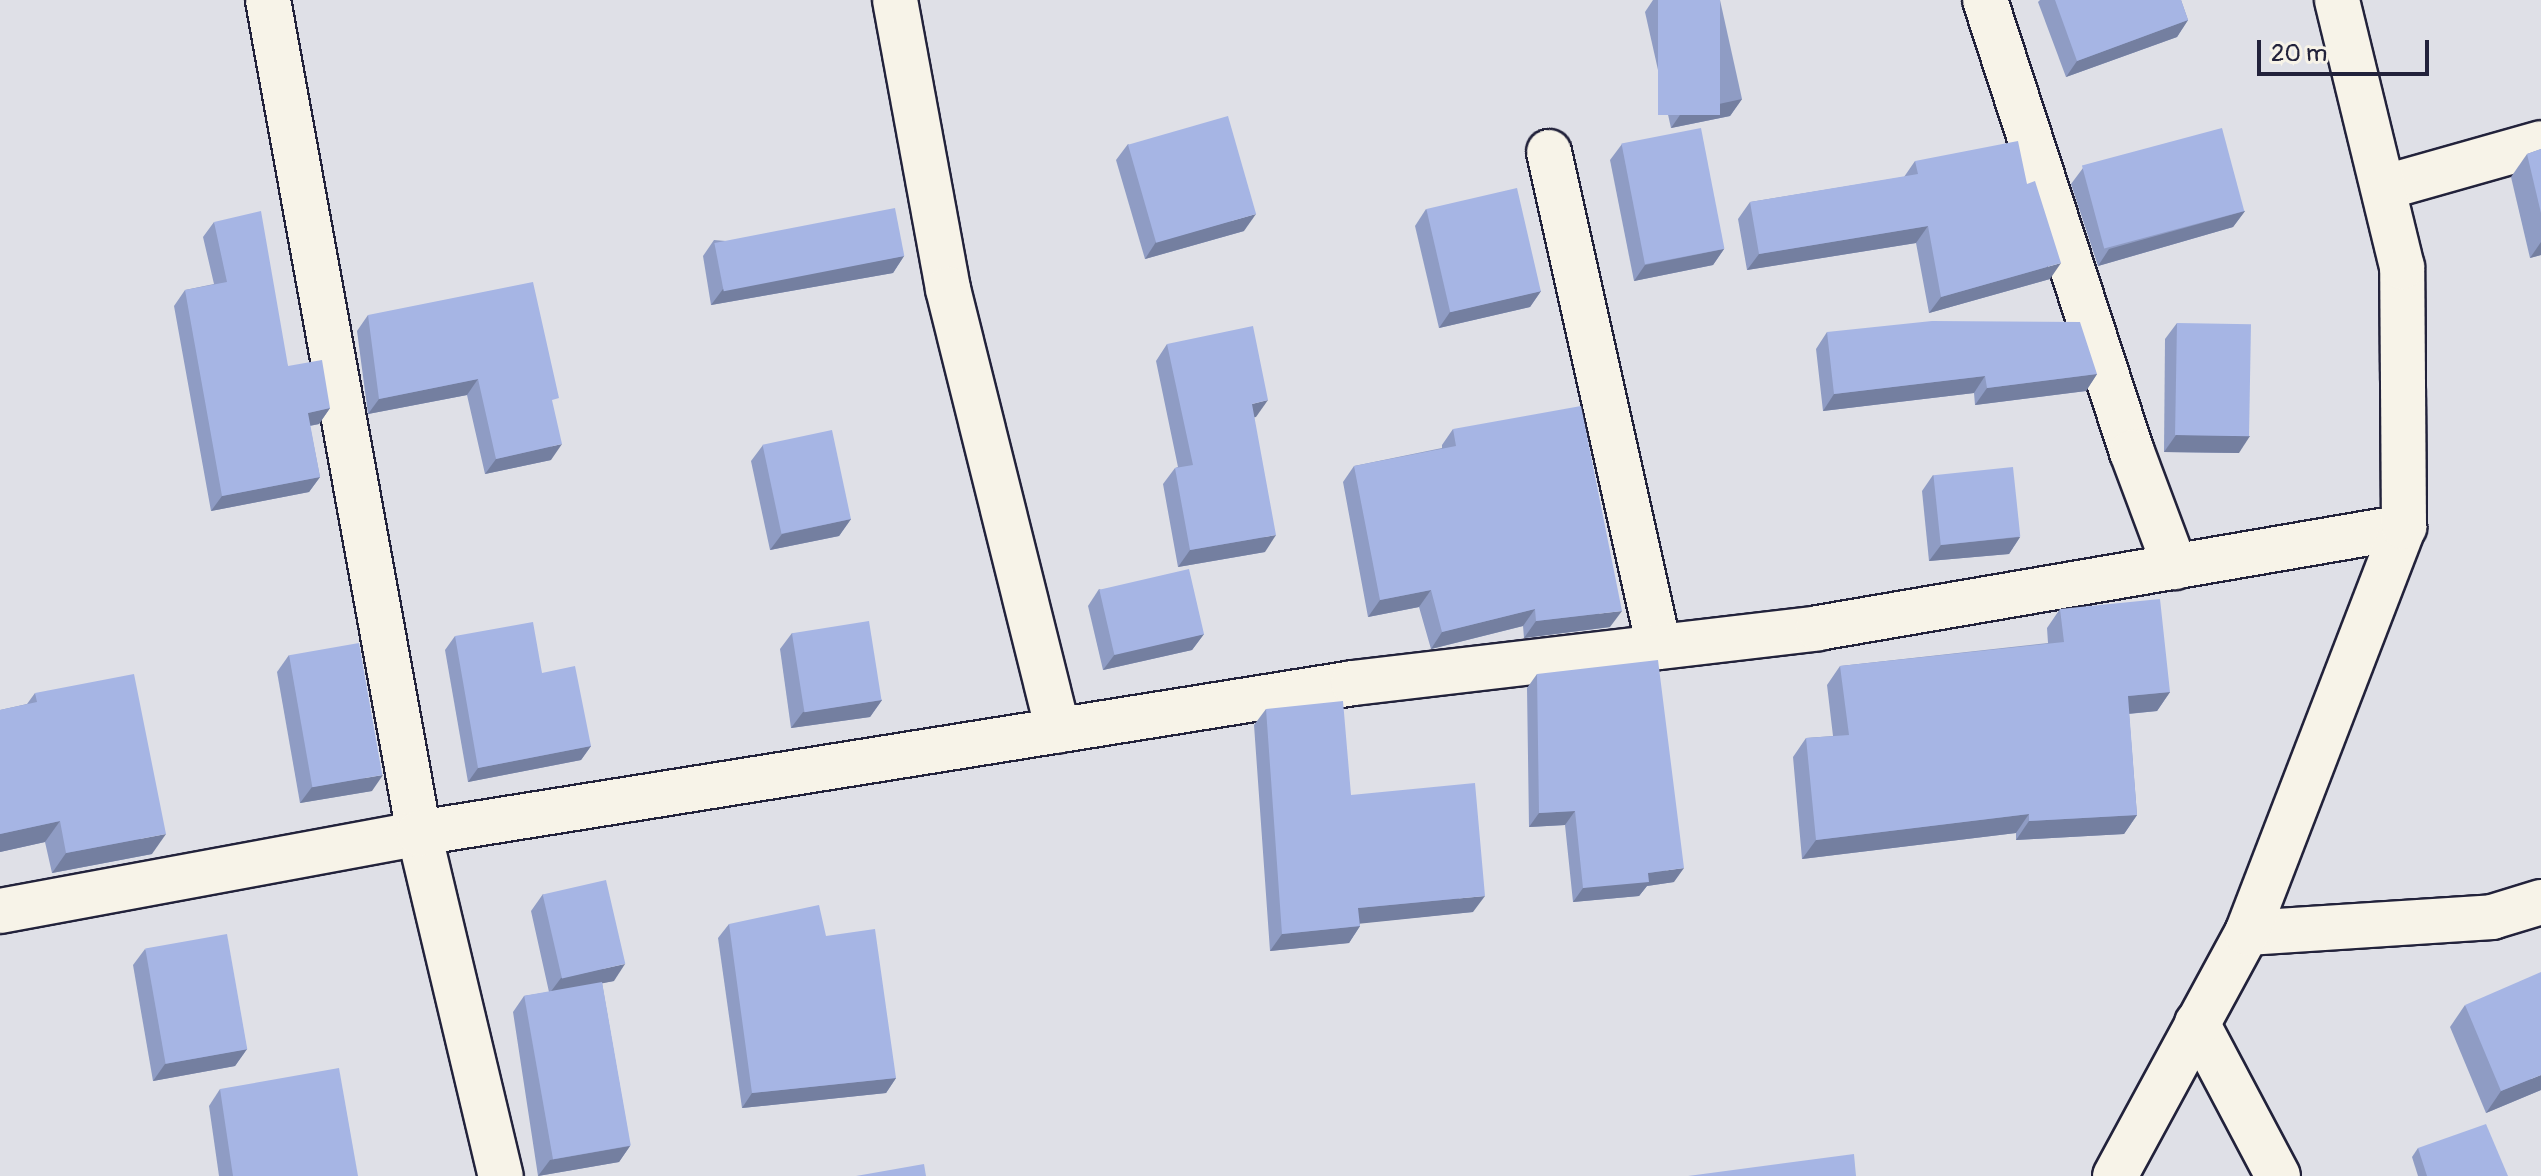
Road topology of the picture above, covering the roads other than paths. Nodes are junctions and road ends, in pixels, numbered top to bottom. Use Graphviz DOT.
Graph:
graph roads {
  1 [pos="268,0"];
  2 [pos="895,0"];
  3 [pos="1985,0"];
  4 [pos="2337,0"];
  5 [pos="2541,143"];
  6 [pos="1549,152"];
  7 [pos="2386,187"];
  8 [pos="2404,527"];
  9 [pos="2175,567"];
  10 [pos="1659,647"];
  11 [pos="1058,731"];
  12 [pos="419,833"];
  13 [pos="2541,902"];
  14 [pos="0,911"];
  15 [pos="2247,933"];
  16 [pos="2197,1023"];
  17 [pos="501,1176"];
  18 [pos="2115,1176"];
  19 [pos="2278,1176"];
  1 -- 12 [label="street"];
  2 -- 11 [label="street"];
  3 -- 9 [label="street"];
  4 -- 7 [label="street"];
  5 -- 7 [label="street"];
  6 -- 10 [label="street"];
  7 -- 8 [label="street"];
  8 -- 9 [label="street"];
  8 -- 15 [label="street"];
  9 -- 10 [label="street"];
  10 -- 11 [label="street"];
  11 -- 12 [label="street"];
  12 -- 14 [label="street"];
  12 -- 17 [label="street"];
  13 -- 15 [label="street"];
  15 -- 16 [label="street"];
  16 -- 18 [label="street"];
  16 -- 19 [label="street"];
}
